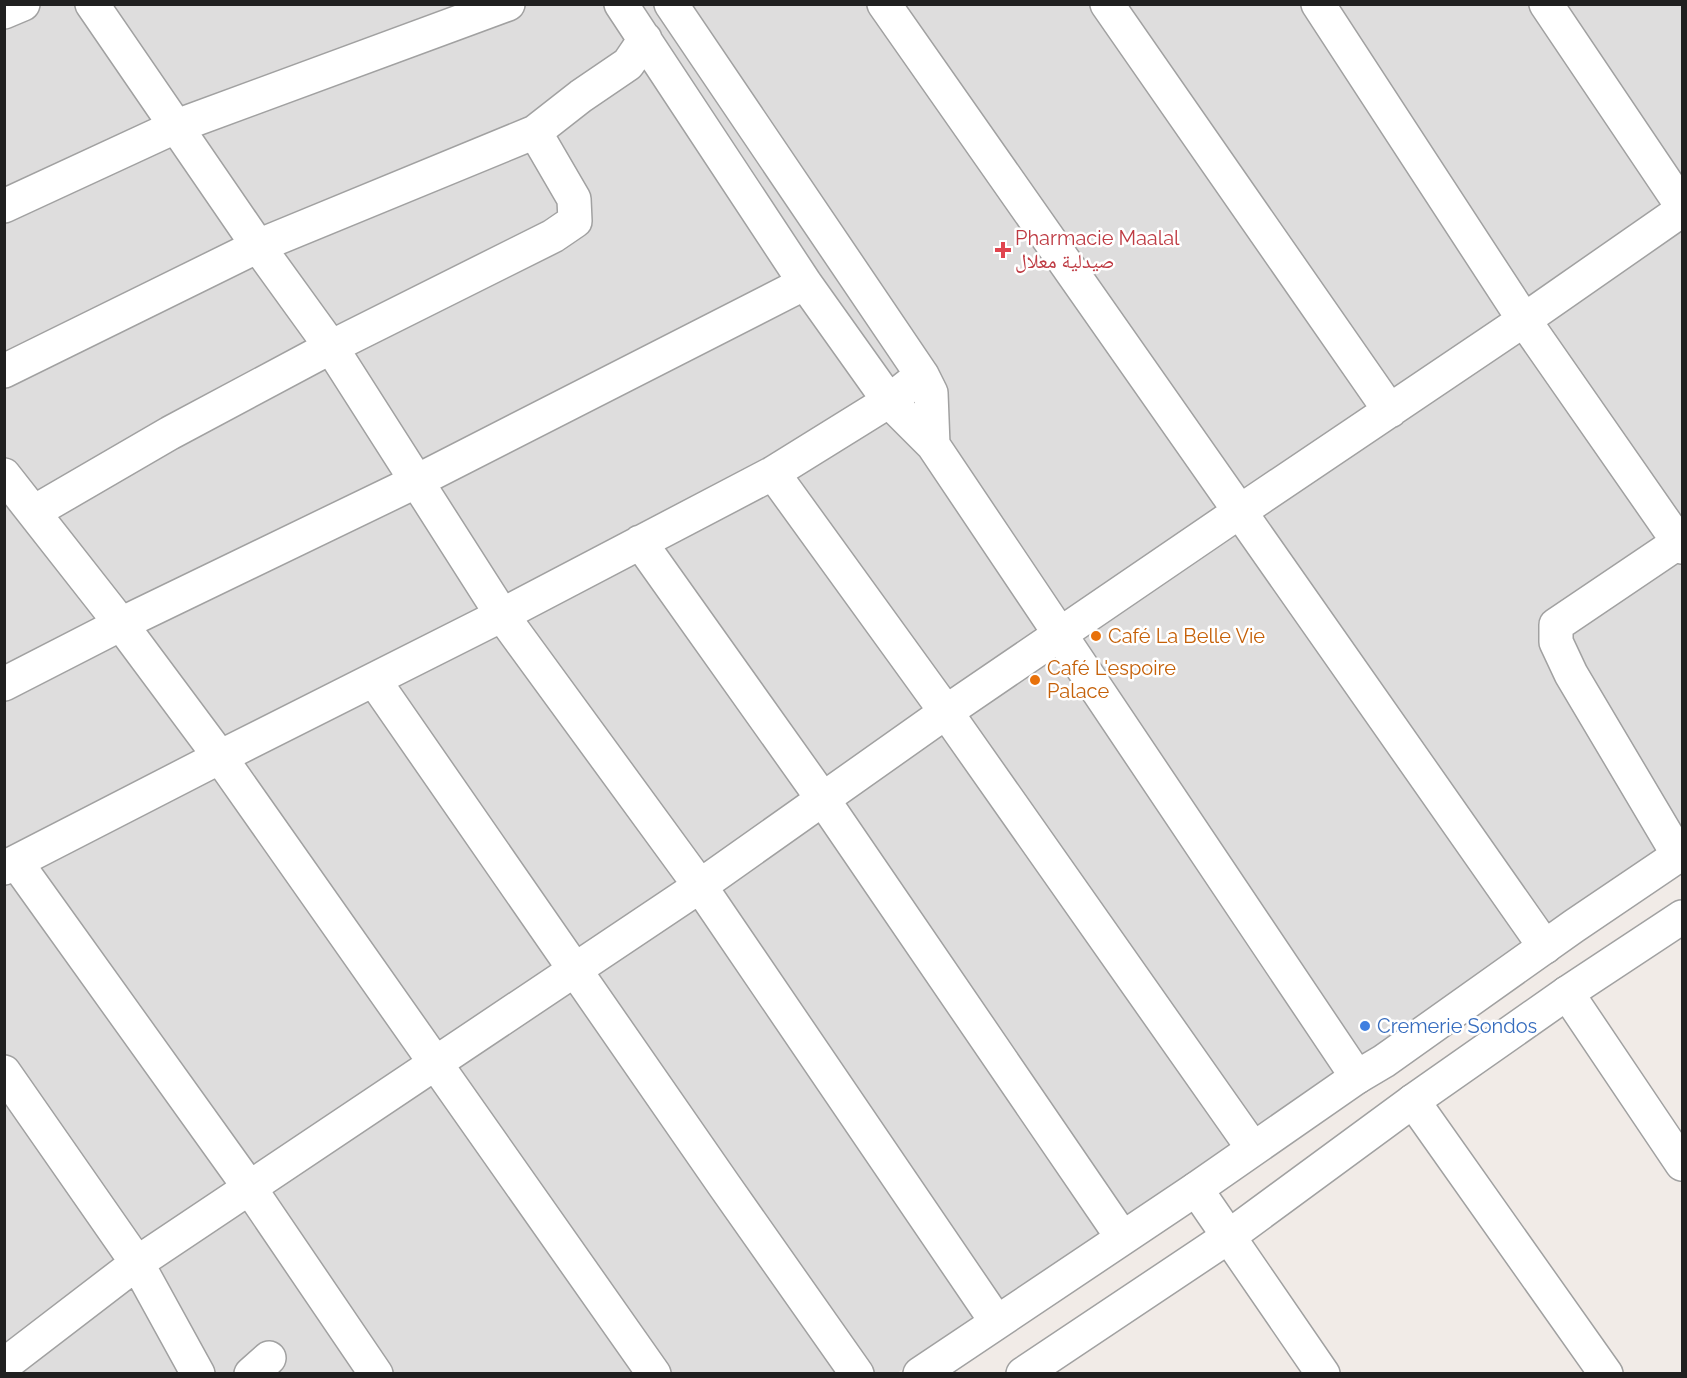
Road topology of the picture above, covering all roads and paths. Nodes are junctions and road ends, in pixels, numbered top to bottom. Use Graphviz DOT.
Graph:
graph roads {
  1 [pos="23,4"];
  2 [pos="92,4"];
  3 [pos="508,4"];
  4 [pos="621,4"];
  5 [pos="670,4"];
  6 [pos="884,4"];
  7 [pos="1107,4"];
  8 [pos="1318,4"];
  9 [pos="1546,4"];
  10 [pos="4,12"];
  11 [pos="645,39"];
  12 [pos="177,126"];
  13 [pos="536,132"];
  14 [pos="4,206"];
  15 [pos="1683,208"];
  16 [pos="258,246"];
  17 [pos="805,283"];
  18 [pos="1524,320"];
  19 [pos="331,347"];
  20 [pos="4,371"];
  21 [pos="922,375"];
  22 [pos="888,401"];
  23 [pos="1390,411"];
  24 [pos="933,445"];
  25 [pos="773,473"];
  26 [pos="4,475"];
  27 [pos="417,481"];
  28 [pos="34,512"];
  29 [pos="1239,512"];
  30 [pos="640,543"];
  31 [pos="1681,544"];
  32 [pos="502,615"];
  33 [pos="121,624"];
  34 [pos="1059,635"];
  35 [pos="374,680"];
  36 [pos="4,684"];
  37 [pos="946,712"];
  38 [pos="220,757"];
  39 [pos="822,798"];
  40 [pos="1681,854"];
  41 [pos="10,865"];
  42 [pos="700,886"];
  43 [pos="1683,916"];
  44 [pos="1574,926"];
  45 [pos="1545,947"];
  46 [pos="574,969"];
  47 [pos="1605,969"];
  48 [pos="1567,993"];
  49 [pos="434,1063"];
  50 [pos="1371,1069"];
  51 [pos="4,1072"];
  52 [pos="1413,1101"];
  53 [pos="1252,1147"];
  54 [pos="1683,1164"];
  55 [pos="249,1187"];
  56 [pos="1196,1189"];
  57 [pos="1122,1237"];
  58 [pos="1228,1237"];
  59 [pos="137,1263"];
  60 [pos="996,1322"];
  61 [pos="4,1365"];
  62 [pos="198,1374"];
  63 [pos="376,1374"];
  64 [pos="654,1374"];
  65 [pos="857,1374"];
  66 [pos="920,1374"];
  67 [pos="1023,1374"];
  68 [pos="1323,1374"];
  69 [pos="1606,1374"];
  1 -- 10 [label="street"];
  2 -- 12 [label="street"];
  3 -- 12 [label="street"];
  4 -- 11 [label="street"];
  5 -- 21 [label="street"];
  6 -- 29 [label="street"];
  7 -- 23 [label="street"];
  8 -- 18 [label="street"];
  9 -- 15 [label="street"];
  11 -- 13 [label="street"];
  11 -- 17 [label="street"];
  12 -- 14 [label="street"];
  12 -- 16 [label="street"];
  13 -- 16 [label="street"];
  13 -- 19 [label="street"];
  15 -- 18 [label="street"];
  16 -- 19 [label="street"];
  16 -- 20 [label="street"];
  17 -- 22 [label="street"];
  17 -- 27 [label="street"];
  18 -- 23 [label="street"];
  18 -- 31 [label="street"];
  19 -- 27 [label="street"];
  19 -- 28 [label="street"];
  21 -- 22 [label="street"];
  21 -- 24 [label="street"];
  22 -- 24 [label="street"];
  22 -- 25 [label="street"];
  23 -- 29 [label="street"];
  24 -- 34 [label="street"];
  25 -- 30 [label="street"];
  25 -- 37 [label="street"];
  26 -- 28 [label="street"];
  27 -- 32 [label="street"];
  27 -- 33 [label="street"];
  28 -- 33 [label="street"];
  29 -- 34 [label="street"];
  29 -- 45 [label="street"];
  30 -- 32 [label="street"];
  30 -- 39 [label="street"];
  31 -- 40 [label="street"];
  32 -- 35 [label="street"];
  32 -- 42 [label="street"];
  33 -- 36 [label="street"];
  33 -- 38 [label="street"];
  34 -- 37 [label="street"];
  34 -- 50 [label="street"];
  35 -- 38 [label="street"];
  35 -- 46 [label="street"];
  37 -- 39 [label="street"];
  37 -- 53 [label="street"];
  38 -- 41 [label="street"];
  38 -- 49 [label="street"];
  39 -- 42 [label="street"];
  39 -- 57 [label="street"];
  40 -- 44 [label="street"];
  41 -- 55 [label="street"];
  42 -- 46 [label="street"];
  42 -- 60 [label="street"];
  43 -- 47 [label="street"];
  44 -- 45 [label="street"];
  44 -- 47 [label="street"];
  45 -- 50 [label="street"];
  46 -- 49 [label="street"];
  46 -- 65 [label="street"];
  47 -- 48 [label="street"];
  48 -- 52 [label="street"];
  48 -- 54 [label="street"];
  49 -- 55 [label="street"];
  49 -- 64 [label="street"];
  50 -- 52 [label="street"];
  50 -- 53 [label="street"];
  51 -- 59 [label="street"];
  52 -- 58 [label="street"];
  52 -- 69 [label="street"];
  53 -- 56 [label="street"];
  55 -- 59 [label="street"];
  55 -- 63 [label="street"];
  56 -- 57 [label="street"];
  56 -- 58 [label="street"];
  57 -- 60 [label="street"];
  58 -- 67 [label="street"];
  58 -- 68 [label="street"];
  59 -- 61 [label="street"];
  59 -- 62 [label="street"];
  60 -- 66 [label="street"];
}
